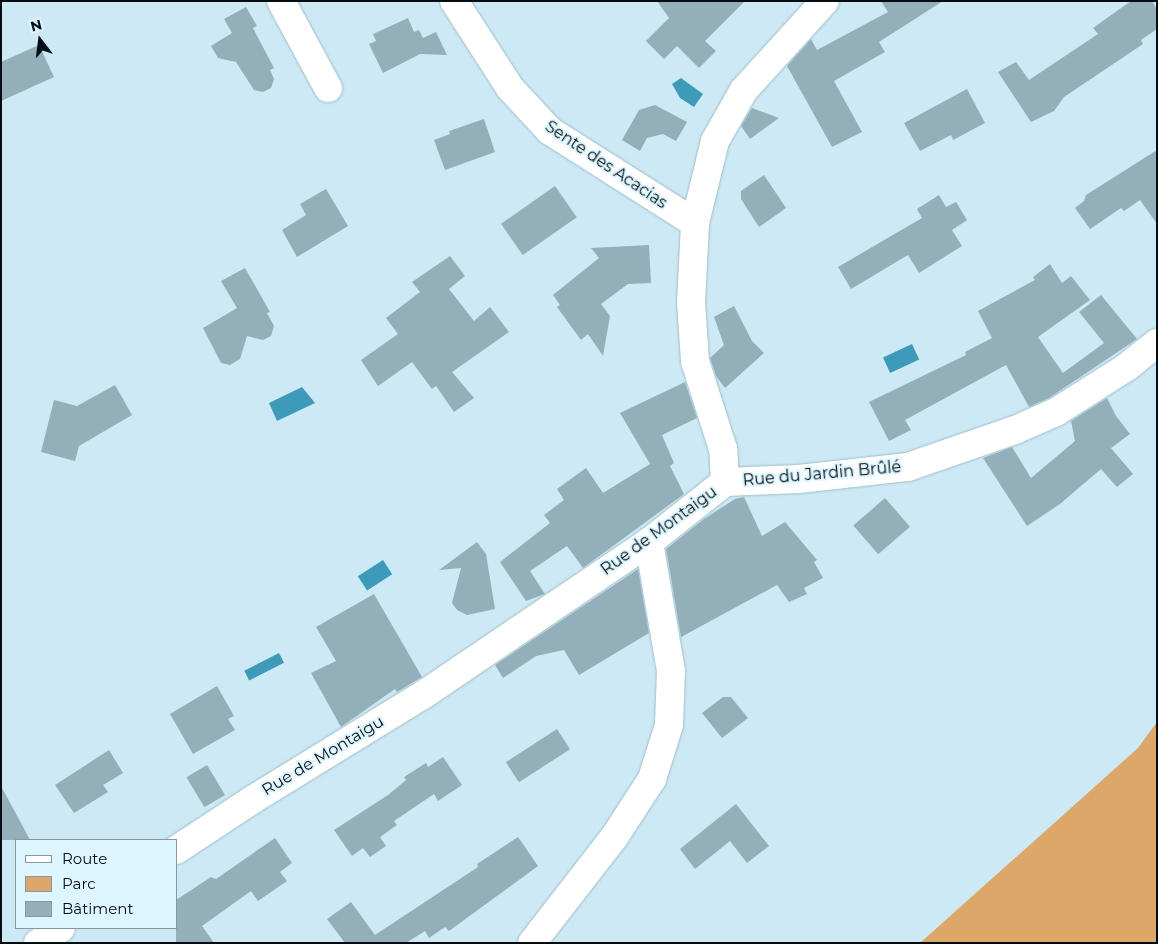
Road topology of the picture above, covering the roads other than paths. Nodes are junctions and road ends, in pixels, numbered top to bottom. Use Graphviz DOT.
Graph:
graph roads {
  1 [pos="281,1"];
  2 [pos="454,1"];
  3 [pos="825,1"];
  4 [pos="328,88"];
  5 [pos="695,224"];
  6 [pos="1157,343"];
  7 [pos="725,482"];
  8 [pos="649,542"];
  9 [pos="178,849"];
  10 [pos="59,929"];
  11 [pos="38,943"];
  12 [pos="532,943"];
  1 -- 4 [label="street"];
  2 -- 5 [label="street, Sente des Acacias"];
  3 -- 5 [label="street, Rue de Montaigu"];
  5 -- 7 [label="street, Rue de Montaigu"];
  6 -- 7 [label="street, Rue du Jardin Brûlé"];
  7 -- 8 [label="street, Rue de Montaigu"];
  8 -- 9 [label="street, Rue de Montaigu"];
  8 -- 12 [label="street"];
  10 -- 11 [label="street"];
}
